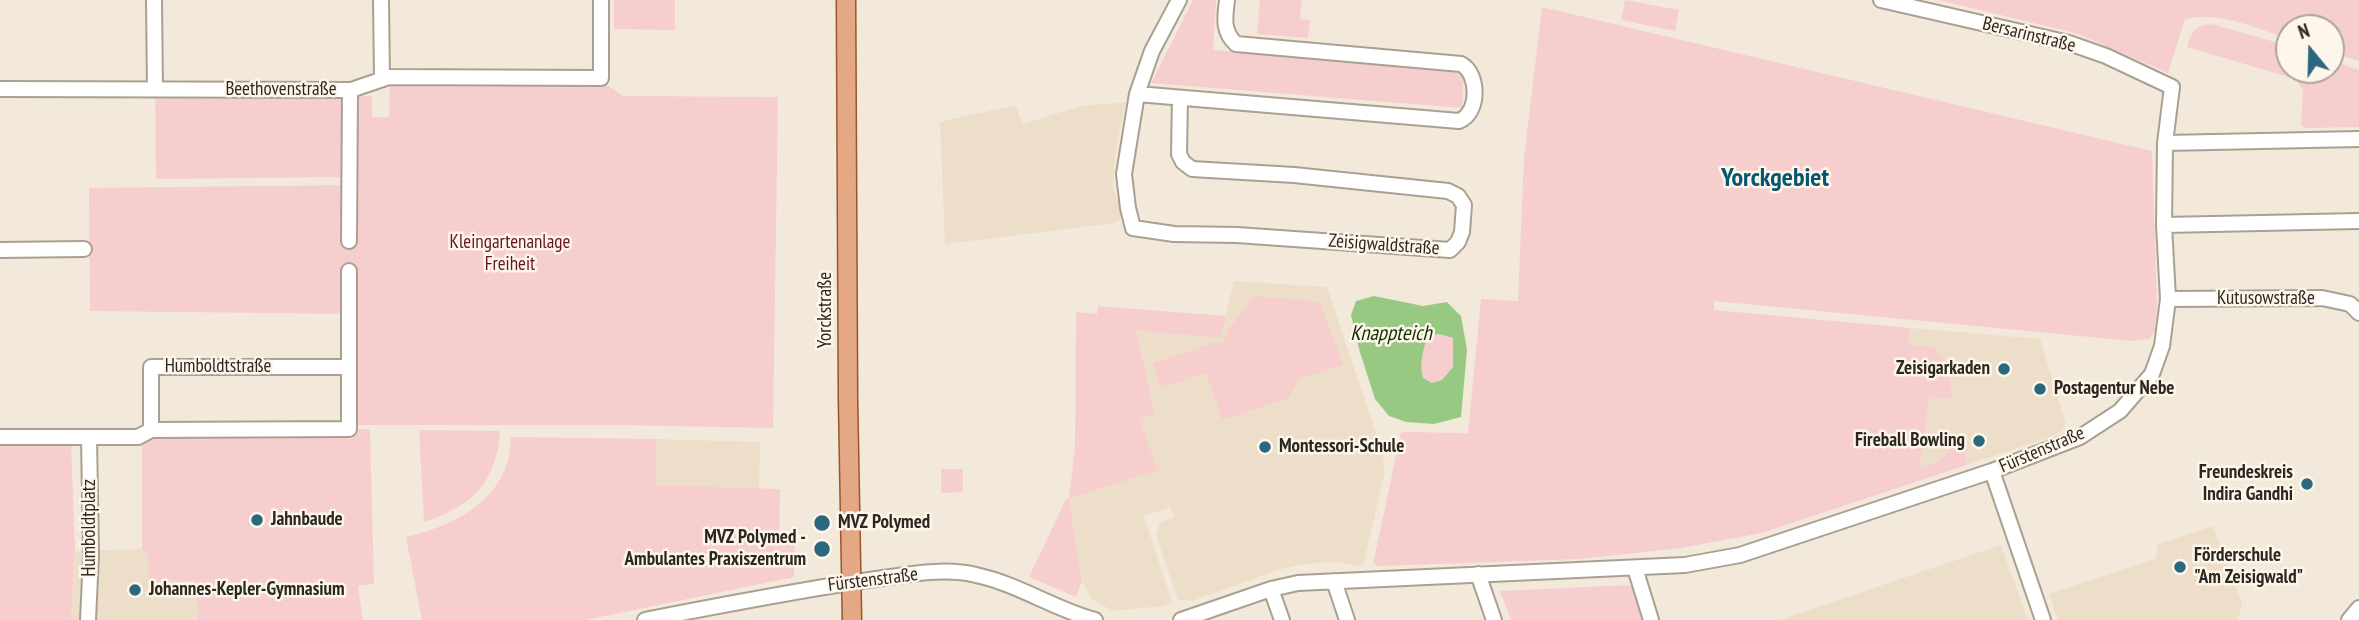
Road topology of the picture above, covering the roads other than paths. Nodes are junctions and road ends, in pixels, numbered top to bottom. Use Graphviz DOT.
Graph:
graph roads {
  1 [pos="154,0"];
  2 [pos="382,0"];
  3 [pos="601,0"];
  4 [pos="846,0"];
  5 [pos="1180,0"];
  6 [pos="1227,0"];
  7 [pos="1881,0"];
  8 [pos="382,79"];
  9 [pos="2172,87"];
  10 [pos="0,89"];
  11 [pos="155,89"];
  12 [pos="349,90"];
  13 [pos="1137,94"];
  14 [pos="1180,98"];
  15 [pos="2359,139"];
  16 [pos="2165,143"];
  17 [pos="2359,221"];
  18 [pos="2164,225"];
  19 [pos="349,241"];
  20 [pos="84,249"];
  21 [pos="0,250"];
  22 [pos="349,271"];
  23 [pos="2168,299"];
  24 [pos="2359,313"];
  25 [pos="349,367"];
  26 [pos="151,430"];
  27 [pos="89,437"];
  28 [pos="0,438"];
  29 [pos="1992,471"];
  30 [pos="1635,568"];
  31 [pos="1478,573"];
  32 [pos="1334,581"];
  33 [pos="851,583"];
  34 [pos="1271,589"];
  35 [pos="2359,608"];
  36 [pos="88,620"];
  37 [pos="645,620"];
  38 [pos="852,620"];
  39 [pos="1095,620"];
  40 [pos="1181,620"];
  41 [pos="1282,620"];
  42 [pos="1347,620"];
  43 [pos="1494,620"];
  44 [pos="1651,620"];
  45 [pos="2043,620"];
  46 [pos="2349,620"];
  1 -- 11 [label="street"];
  2 -- 8 [label="street"];
  3 -- 8 [label="street, Beethovenstraße"];
  4 -- 33 [label="main road, Yorckstraße"];
  5 -- 13 [label="street, Zeisigwaldstraße"];
  6 -- 14 [label="street"];
  7 -- 9 [label="street, Bersarinstraße"];
  8 -- 12 [label="street, Beethovenstraße"];
  9 -- 16 [label="street, Fürstenstraße"];
  10 -- 11 [label="street, Beethovenstraße"];
  11 -- 12 [label="street, Beethovenstraße"];
  12 -- 19 [label="street"];
  13 -- 14 [label="street"];
  13 -- 14 [label="street, Zeisigwaldstraße"];
  15 -- 16 [label="street"];
  16 -- 18 [label="street, Fürstenstraße"];
  17 -- 18 [label="street"];
  18 -- 23 [label="street, Fürstenstraße"];
  20 -- 21 [label="street"];
  22 -- 25 [label="street"];
  23 -- 24 [label="street, Kutusowstraße"];
  23 -- 29 [label="street, Fürstenstraße"];
  25 -- 26 [label="street"];
  25 -- 26 [label="street, Humboldtstraße"];
  26 -- 27 [label="street"];
  27 -- 28 [label="street"];
  27 -- 36 [label="street, Humboldtplatz"];
  29 -- 30 [label="street, Fürstenstraße"];
  29 -- 45 [label="street"];
  30 -- 31 [label="street, Fürstenstraße"];
  30 -- 44 [label="street"];
  31 -- 32 [label="street, Fürstenstraße"];
  31 -- 43 [label="street"];
  32 -- 34 [label="street, Fürstenstraße"];
  32 -- 42 [label="street"];
  33 -- 37 [label="street, Fürstenstraße"];
  33 -- 38 [label="main road, Yorckstraße"];
  33 -- 39 [label="street, Fürstenstraße"];
  34 -- 40 [label="street, Fürstenstraße"];
  34 -- 41 [label="street"];
  35 -- 46 [label="street"];
}
